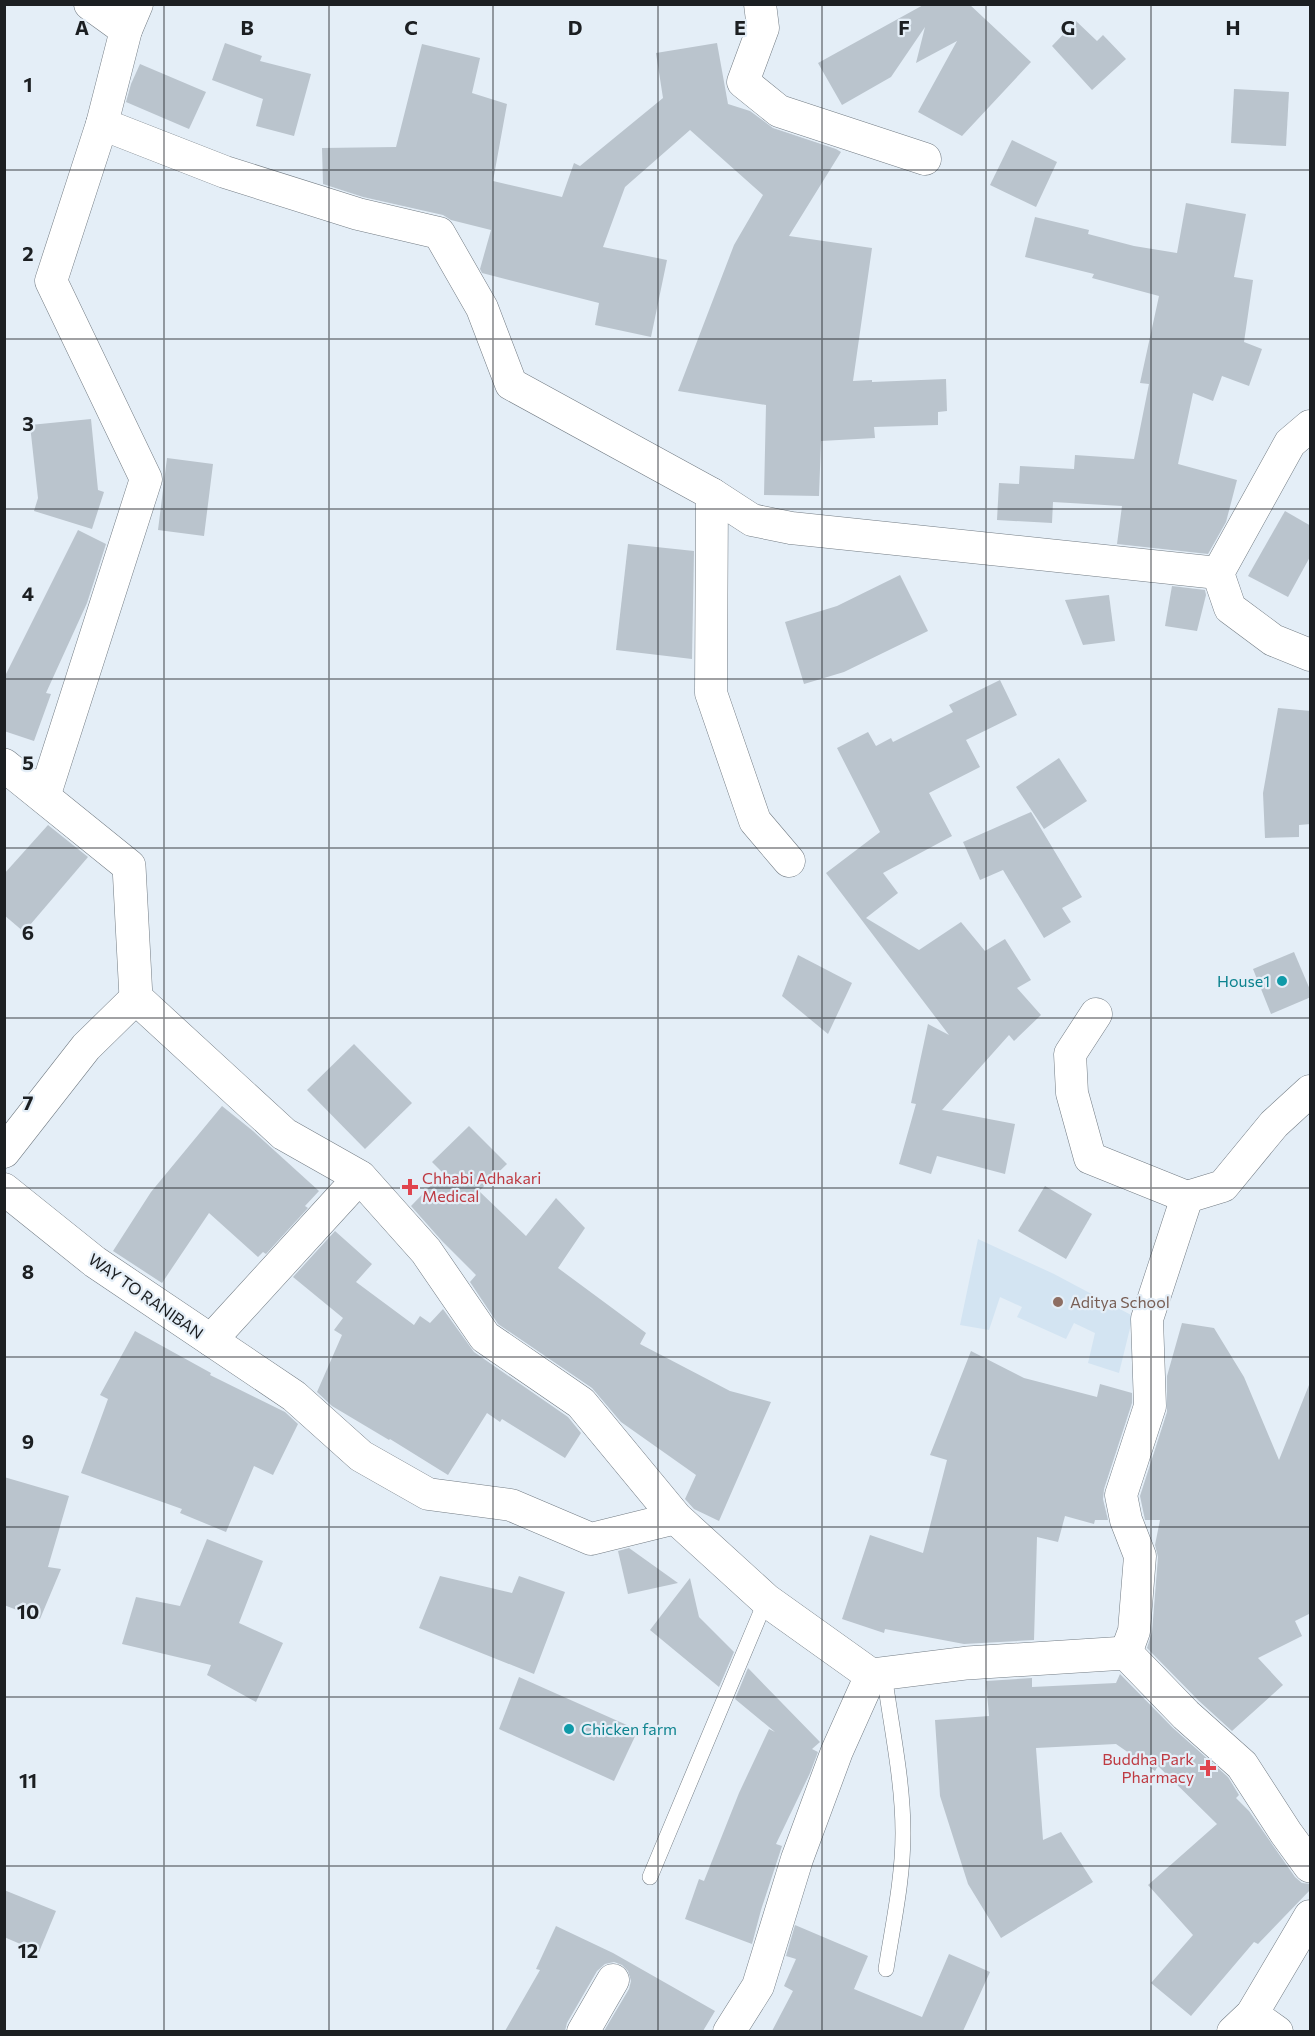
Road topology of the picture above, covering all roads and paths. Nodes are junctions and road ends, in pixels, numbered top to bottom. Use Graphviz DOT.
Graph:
graph roads {
  1 [pos="90,4"];
  2 [pos="760,4"];
  3 [pos="132,17"];
  4 [pos="102,124"];
  5 [pos="925,159"];
  6 [pos="1311,426"];
  7 [pos="712,494"];
  8 [pos="1218,573"];
  9 [pos="1311,655"];
  10 [pos="8,772"];
  11 [pos="44,797"];
  12 [pos="789,861"];
  13 [pos="136,998"];
  14 [pos="1096,1014"];
  15 [pos="1311,1091"];
  16 [pos="4,1152"];
  17 [pos="360,1177"];
  18 [pos="4,1189"];
  19 [pos="1187,1197"];
  20 [pos="211,1340"];
  21 [pos="676,1518"];
  22 [pos="766,1599"];
  23 [pos="1126,1653"];
  24 [pos="877,1674"];
  25 [pos="1311,1866"];
  26 [pos="650,1877"];
  27 [pos="1311,1917"];
  28 [pos="886,1969"];
  29 [pos="613,1980"];
  30 [pos="1242,2023"];
  31 [pos="583,2031"];
  32 [pos="729,2031"];
  33 [pos="1277,2031"];
  1 -- 3 [label="street"];
  2 -- 5 [label="street"];
  3 -- 4 [label="street"];
  4 -- 7 [label="street"];
  4 -- 11 [label="street"];
  6 -- 8 [label="street"];
  7 -- 8 [label="street"];
  7 -- 12 [label="street"];
  8 -- 9 [label="street"];
  10 -- 11 [label="street"];
  11 -- 13 [label="street"];
  13 -- 16 [label="street"];
  13 -- 17 [label="street"];
  14 -- 19 [label="street"];
  15 -- 19 [label="street"];
  17 -- 20 [label="street"];
  17 -- 21 [label="street"];
  18 -- 20 [label="street, WAY TO RANIBAN"];
  19 -- 23 [label="street"];
  20 -- 21 [label="street, WAY TO RANIBAN"];
  21 -- 22 [label="street"];
  22 -- 24 [label="street"];
  22 -- 26 [label="lane"];
  23 -- 24 [label="street"];
  23 -- 25 [label="street"];
  24 -- 28 [label="lane"];
  24 -- 32 [label="street"];
  27 -- 30 [label="street"];
  29 -- 31 [label="street"];
  30 -- 33 [label="street"];
}
